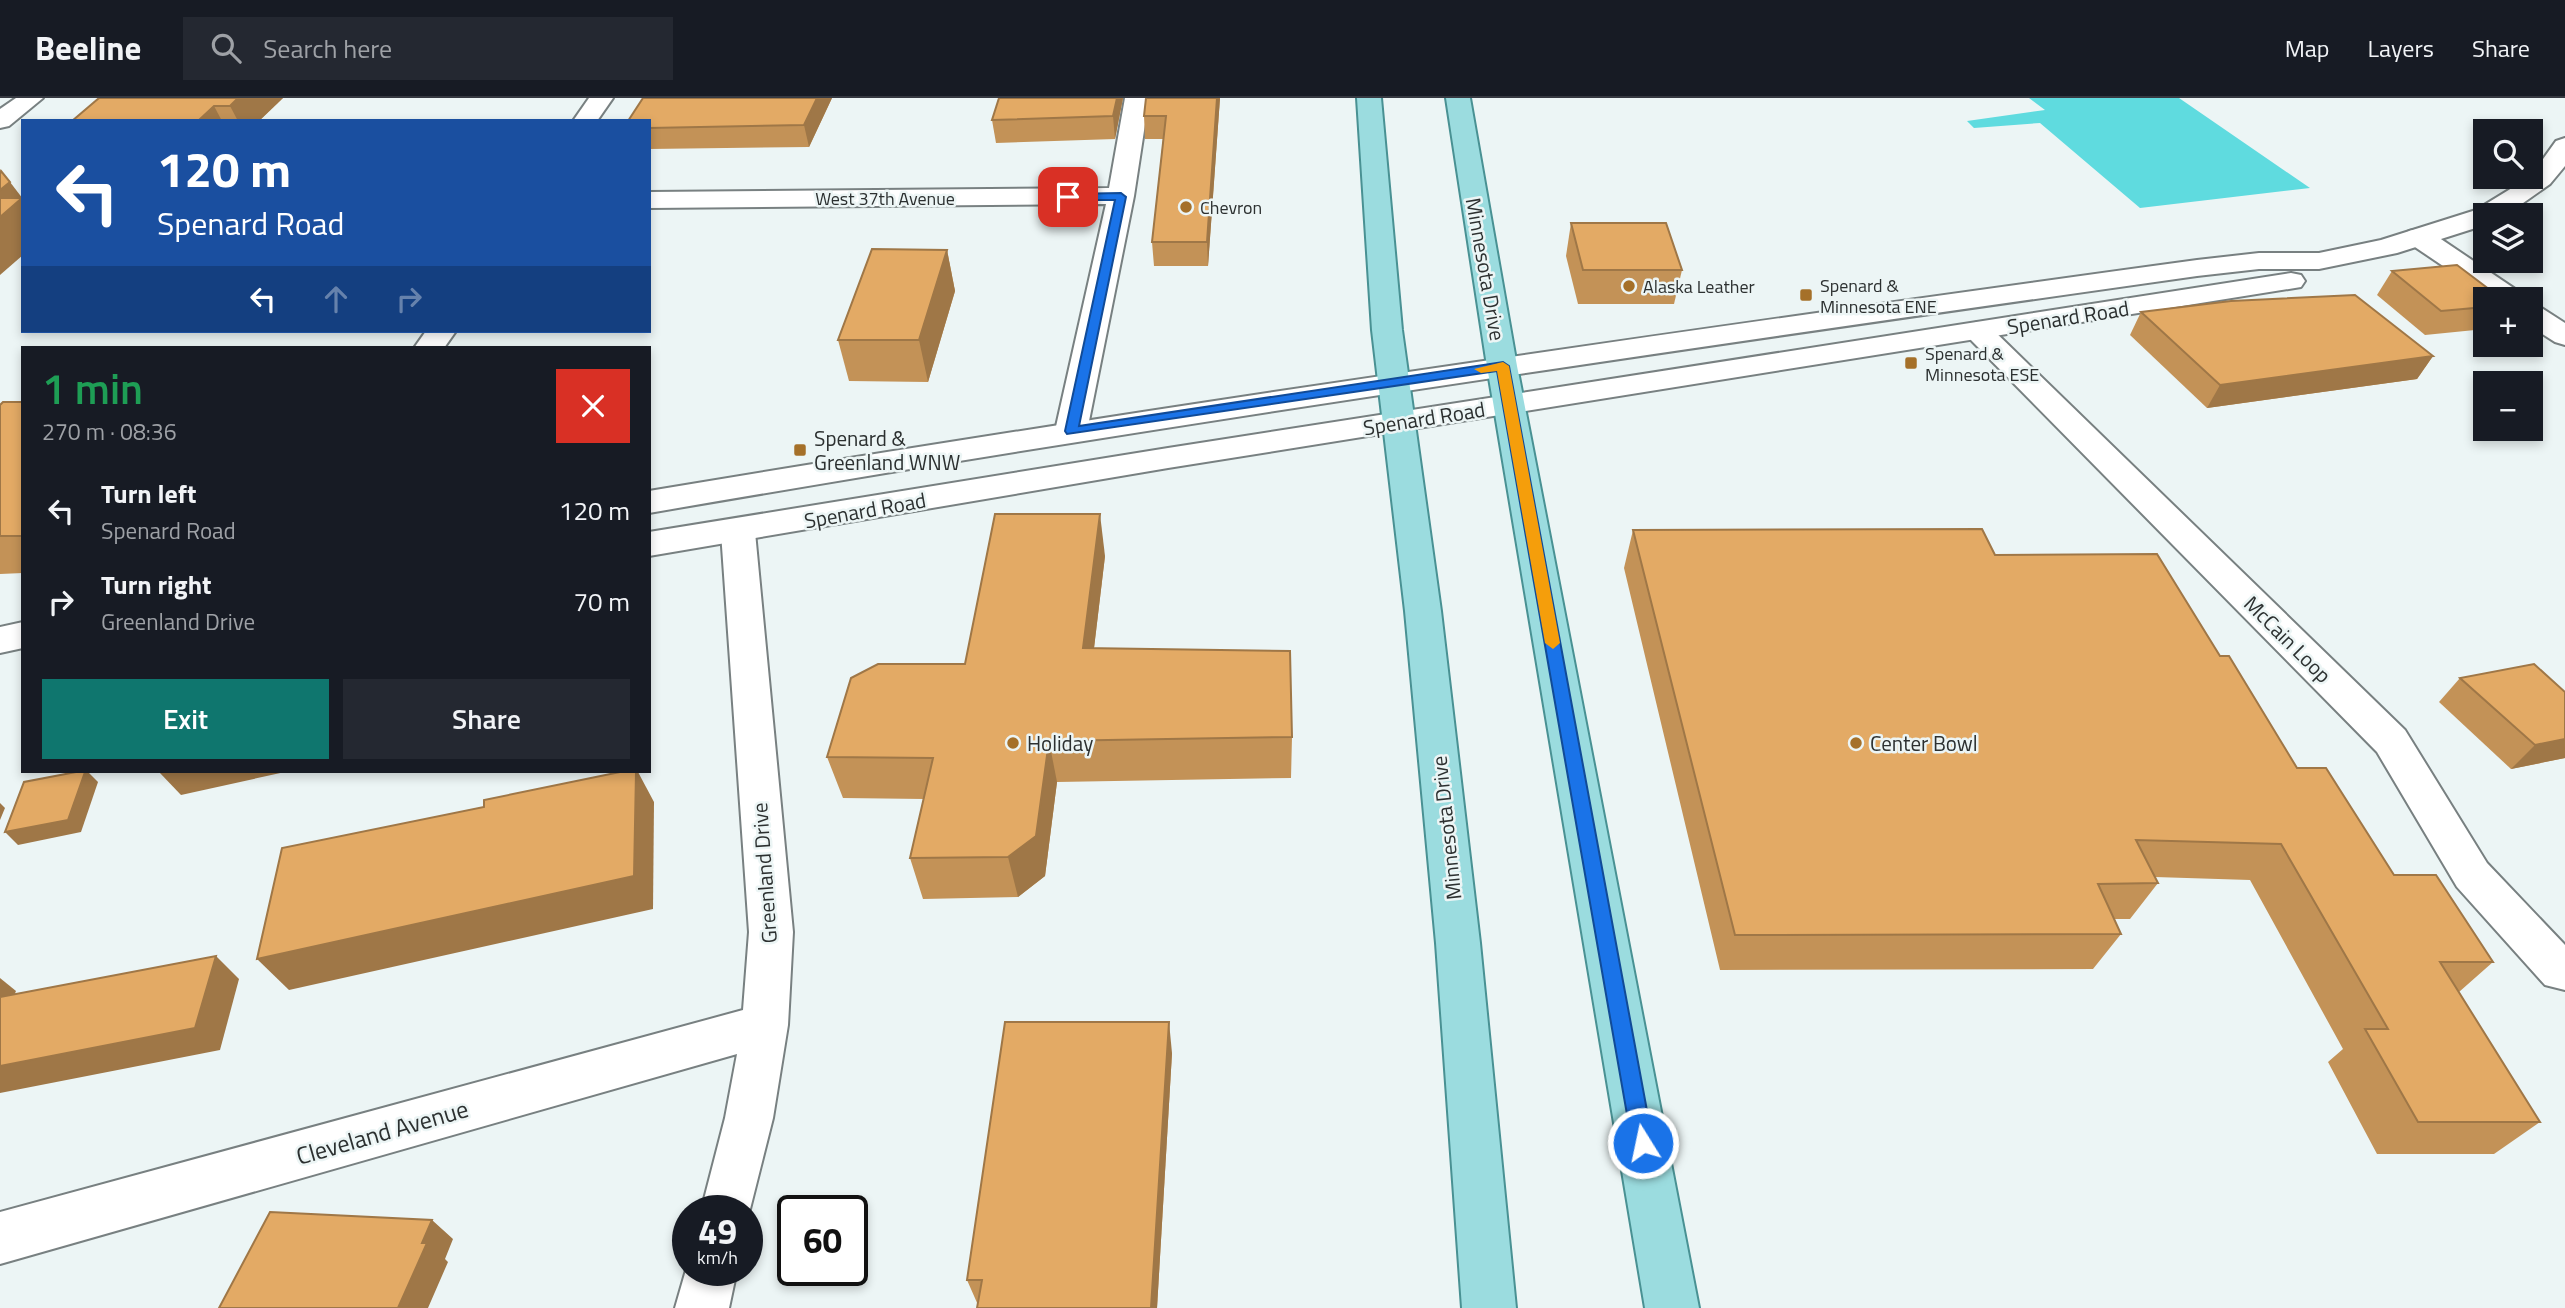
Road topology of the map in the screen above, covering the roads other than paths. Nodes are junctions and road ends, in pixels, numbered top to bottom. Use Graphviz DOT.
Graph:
graph roads {
  1 [pos="31,98"];
  2 [pos="601,98"];
  3 [pos="1137,98"];
  4 [pos="1369,98"];
  5 [pos="1458,98"];
  6 [pos="586,119"];
  7 [pos="0,121"];
  8 [pos="2562,160"];
  9 [pos="1121,197"];
  10 [pos="651,200"];
  11 [pos="2510,203"];
  12 [pos="2473,220"];
  13 [pos="2419,237"];
  14 [pos="2319,261"];
  15 [pos="2493,287"];
  16 [pos="2543,322"];
  17 [pos="1978,331"];
  18 [pos="2565,336"];
  19 [pos="1503,366"];
  20 [pos="1392,382"];
  21 [pos="1510,404"];
  22 [pos="1397,422"];
  23 [pos="1071,431"];
  24 [pos="651,502"];
  25 [pos="738,532"];
  26 [pos="651,544"];
  27 [pos="21,635"];
  28 [pos="0,640"];
  29 [pos="2565,970"];
  30 [pos="765,1024"];
  31 [pos="730,1195"];
  32 [pos="0,1238"];
  33 [pos="707,1286"];
  34 [pos="702,1308"];
  35 [pos="1489,1308"];
  36 [pos="1672,1308"];
  1 -- 7 [label="main road"];
  2 -- 6 [label="main road"];
  3 -- 9 [label="main road"];
  4 -- 20 [label="main road, Minnesota Drive"];
  5 -- 19 [label="main road, Minnesota Drive"];
  8 -- 11 [label="main road, Spenard Road"];
  9 -- 10 [label="main road, West 37th Avenue"];
  9 -- 23 [label="main road"];
  12 -- 13 [label="main road, Spenard Road"];
  13 -- 14 [label="main road, Spenard Road"];
  13 -- 15 [label="main road"];
  14 -- 17 [label="main road, Spenard Road"];
  14 -- 19 [label="main road, Spenard Road"];
  16 -- 18 [label="main road"];
  17 -- 21 [label="main road, Spenard Road"];
  17 -- 29 [label="main road, McCain Loop"];
  19 -- 20 [label="main road, Spenard Road"];
  19 -- 21 [label="main road, Minnesota Drive"];
  20 -- 22 [label="main road, Minnesota Drive"];
  20 -- 23 [label="main road, Spenard Road"];
  21 -- 22 [label="main road, Spenard Road"];
  21 -- 36 [label="main road, Minnesota Drive"];
  22 -- 25 [label="main road, Spenard Road"];
  22 -- 35 [label="main road, Minnesota Drive"];
  23 -- 24 [label="main road, Spenard Road"];
  25 -- 26 [label="main road, Spenard Road"];
  25 -- 30 [label="main road, Greenland Drive"];
  27 -- 28 [label="main road"];
  30 -- 31 [label="main road, Greenland Drive"];
  30 -- 32 [label="main road, Cleveland Avenue"];
  33 -- 34 [label="main road"];
}
